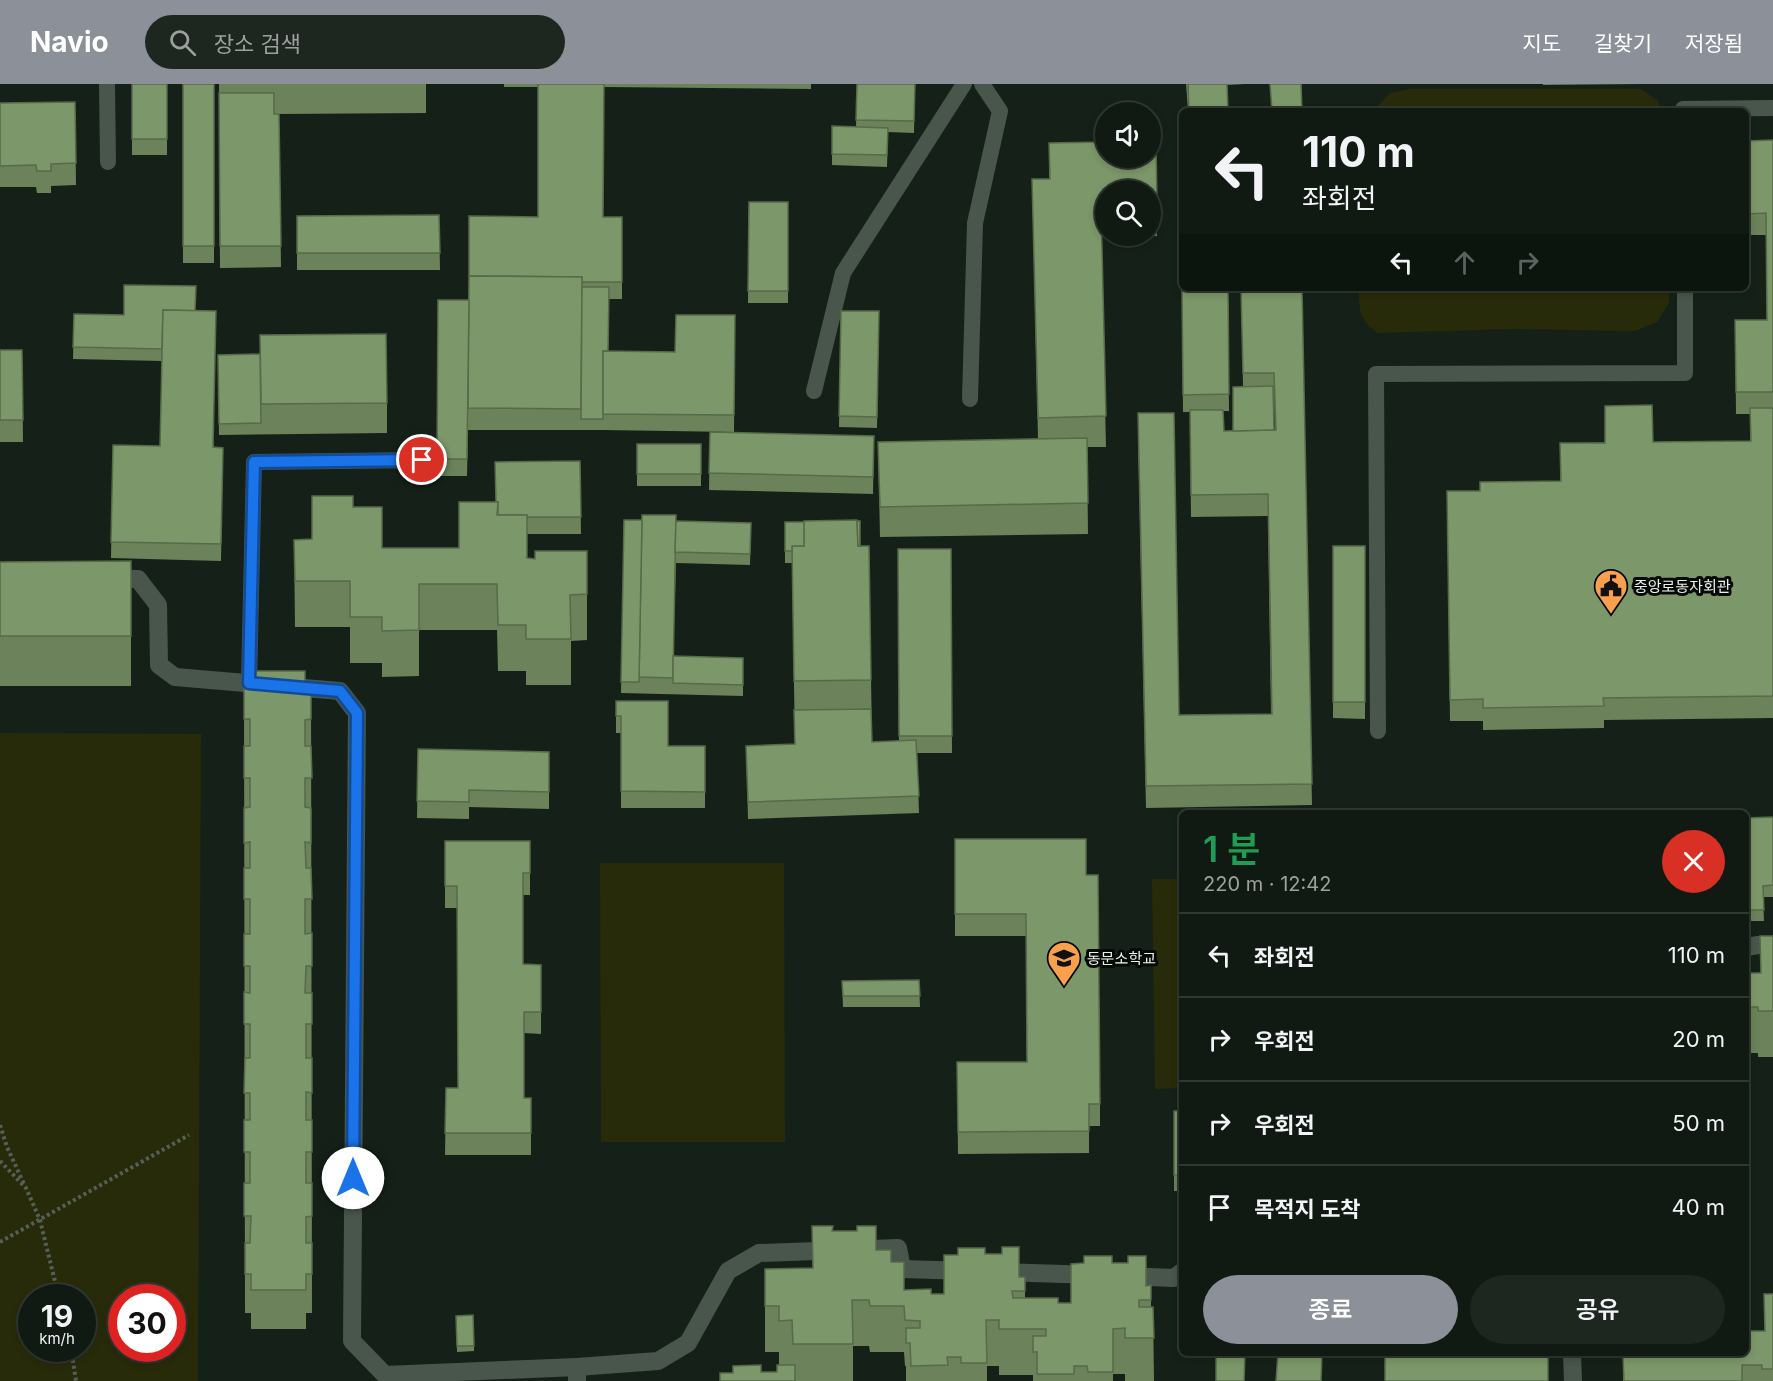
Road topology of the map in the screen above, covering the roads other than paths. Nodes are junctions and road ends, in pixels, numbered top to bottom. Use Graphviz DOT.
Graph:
graph roads {
  1 [pos="107,84"];
  2 [pos="964,84"];
  3 [pos="982,84"];
  4 [pos="1749,108"];
  5 [pos="1773,108"];
  6 [pos="108,162"];
  7 [pos="1685,291"];
  8 [pos="814,391"];
  9 [pos="970,399"];
  10 [pos="422,460"];
  11 [pos="92,578"];
  12 [pos="249,683"];
  13 [pos="1378,730"];
  14 [pos="1179,1274"];
  15 [pos="1572,1356"];
  16 [pos="577,1374"];
  17 [pos="1573,1381"];
  1 -- 6 [label="lane"];
  2 -- 8 [label="lane"];
  3 -- 9 [label="lane"];
  4 -- 5 [label="lane"];
  7 -- 13 [label="lane"];
  10 -- 12 [label="lane"];
  11 -- 12 [label="street"];
  12 -- 16 [label="street"];
  14 -- 16 [label="street"];
  15 -- 17 [label="street"];
}
